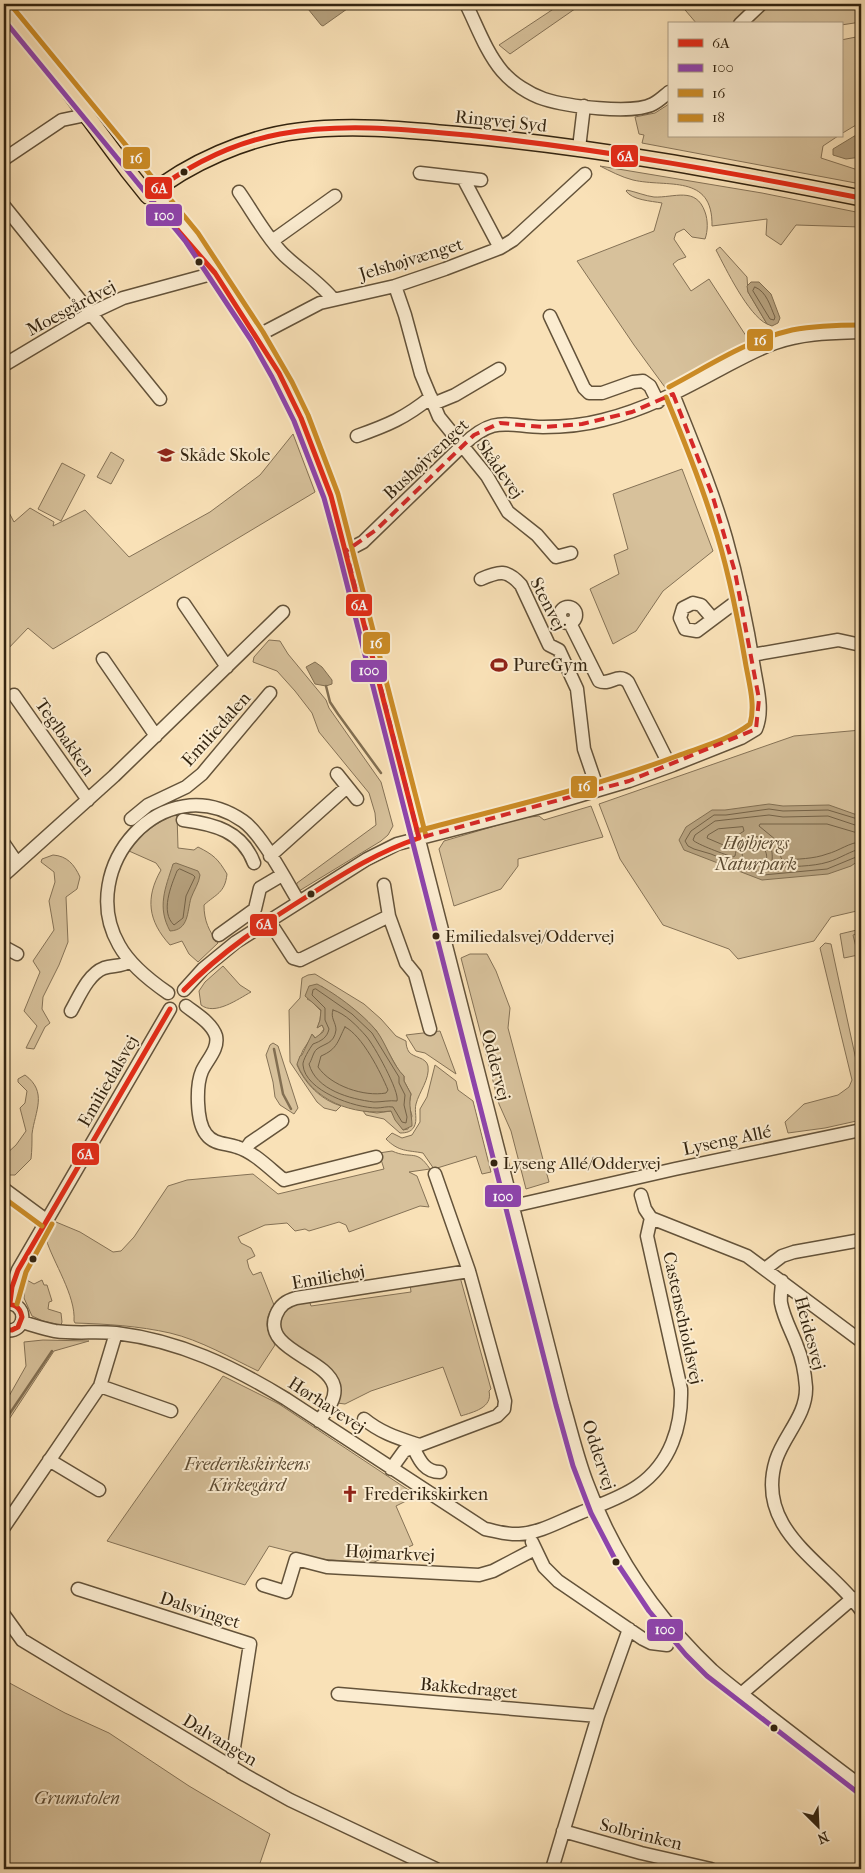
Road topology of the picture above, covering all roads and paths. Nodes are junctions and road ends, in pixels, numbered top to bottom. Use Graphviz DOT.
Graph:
graph roads {
  1 [pos="466,4"];
  2 [pos="761,4"];
  3 [pos="4,8"];
  4 [pos="742,22"];
  5 [pos="50,66"];
  6 [pos="668,93"];
  7 [pos="584,106"];
  8 [pos="86,115"];
  9 [pos="579,148"];
  10 [pos="4,159"];
  11 [pos="420,173"];
  12 [pos="585,174"];
  13 [pos="463,178"];
  14 [pos="481,180"];
  15 [pos="239,192"];
  16 [pos="152,193"];
  17 [pos="334,196"];
  18 [pos="861,198"];
  19 [pos="4,206"];
  20 [pos="272,241"];
  21 [pos="500,248"];
  22 [pos="215,274"];
  23 [pos="395,286"];
  24 [pos="332,299"];
  25 [pos="91,313"];
  26 [pos="550,316"];
  27 [pos="861,332"];
  28 [pos="257,336"];
  29 [pos="4,365"];
  30 [pos="499,368"];
  31 [pos="674,394"];
  32 [pos="160,399"];
  33 [pos="432,400"];
  34 [pos="658,402"];
  35 [pos="357,436"];
  36 [pos="462,445"];
  37 [pos="346,551"];
  38 [pos="571,554"];
  39 [pos="481,579"];
  40 [pos="741,598"];
  41 [pos="184,604"];
  42 [pos="283,612"];
  43 [pos="714,620"];
  44 [pos="570,623"];
  45 [pos="861,645"];
  46 [pos="752,655"];
  47 [pos="103,659"];
  48 [pos="228,667"];
  49 [pos="270,694"];
  50 [pos="14,695"];
  51 [pos="156,736"];
  52 [pos="670,766"];
  53 [pos="336,774"];
  54 [pos="186,786"];
  55 [pos="347,787"];
  56 [pos="598,790"];
  57 [pos="357,799"];
  58 [pos="88,800"];
  59 [pos="188,805"];
  60 [pos="237,818"];
  61 [pos="131,819"];
  62 [pos="183,820"];
  63 [pos="229,832"];
  64 [pos="419,838"];
  65 [pos="4,844"];
  66 [pos="270,856"];
  67 [pos="17,863"];
  68 [pos="254,863"];
  69 [pos="4,875"];
  70 [pos="282,875"];
  71 [pos="384,885"];
  72 [pos="299,902"];
  73 [pos="389,916"];
  74 [pos="269,921"];
  75 [pos="219,935"];
  76 [pos="4,947"];
  77 [pos="17,954"];
  78 [pos="130,961"];
  79 [pos="184,990"];
  80 [pos="168,993"];
  81 [pos="186,1006"];
  82 [pos="170,1009"];
  83 [pos="71,1011"];
  84 [pos="430,1029"];
  85 [pos="282,1121"];
  86 [pos="861,1130"];
  87 [pos="245,1150"];
  88 [pos="376,1157"];
  89 [pos="435,1174"];
  90 [pos="4,1189"];
  91 [pos="640,1195"];
  92 [pos="513,1206"];
  93 [pos="651,1218"];
  94 [pos="46,1220"];
  95 [pos="861,1240"];
  96 [pos="765,1269"];
  97 [pos="469,1271"];
  98 [pos="782,1281"];
  99 [pos="7,1303"];
  100 [pos="22,1322"];
  101 [pos="4,1330"];
  102 [pos="116,1333"];
  103 [pos="861,1341"];
  104 [pos="100,1386"];
  105 [pos="171,1411"];
  106 [pos="364,1420"];
  107 [pos="319,1421"];
  108 [pos="416,1446"];
  109 [pos="49,1460"];
  110 [pos="391,1469"];
  111 [pos="440,1472"];
  112 [pos="99,1490"];
  113 [pos="596,1506"];
  114 [pos="4,1527"];
  115 [pos="529,1532"];
  116 [pos="535,1549"];
  117 [pos="263,1586"];
  118 [pos="78,1589"];
  119 [pos="852,1598"];
  120 [pos="861,1610"];
  121 [pos="4,1615"];
  122 [pos="629,1629"];
  123 [pos="667,1645"];
  124 [pos="338,1694"];
  125 [pos="741,1694"];
  126 [pos="598,1716"];
  127 [pos="231,1767"];
  128 [pos="861,1786"];
  129 [pos="563,1831"];
  130 [pos="436,1869"];
  131 [pos="552,1869"];
  132 [pos="711,1869"];
  1 -- 7 [label="street"];
  2 -- 4 [label="street"];
  3 -- 5 [label="main road, Oddervej"];
  5 -- 8 [label="main road, Oddervej"];
  5 -- 16 [label="main road, Oddervej"];
  6 -- 7 [label="street"];
  7 -- 9 [label="street"];
  8 -- 10 [label="street"];
  8 -- 16 [label="main road, Oddervej"];
  9 -- 16 [label="main road, Ringvej Syd"];
  9 -- 18 [label="main road, Ringvej Syd"];
  11 -- 13 [label="street"];
  12 -- 21 [label="street, Jelshøjvænget"];
  13 -- 14 [label="street"];
  13 -- 21 [label="street"];
  15 -- 20 [label="street"];
  16 -- 22 [label="street, Oddervej"];
  17 -- 20 [label="street"];
  19 -- 25 [label="street"];
  20 -- 24 [label="street"];
  21 -- 23 [label="street, Jelshøjvænget"];
  22 -- 25 [label="street, Moesgårdvej"];
  22 -- 28 [label="street, Oddervej"];
  23 -- 24 [label="street, Jelshøjvænget"];
  23 -- 33 [label="street, Skådevej"];
  24 -- 28 [label="street, Jelshøjvænget"];
  25 -- 29 [label="street, Moesgårdvej"];
  25 -- 32 [label="street"];
  26 -- 34 [label="street"];
  27 -- 31 [label="street, Bushøjvænget"];
  28 -- 37 [label="street, Oddervej"];
  30 -- 33 [label="street"];
  31 -- 34 [label="street, Bushøjvænget"];
  31 -- 40 [label="street"];
  33 -- 35 [label="street"];
  33 -- 36 [label="street, Skådevej"];
  34 -- 36 [label="street, Bushøjvænget"];
  36 -- 37 [label="street, Bushøjvænget"];
  36 -- 38 [label="street, Skådevej"];
  37 -- 64 [label="street, Oddervej"];
  39 -- 56 [label="street, Stenvej"];
  40 -- 43 [label="street"];
  40 -- 46 [label="street"];
  41 -- 48 [label="street"];
  42 -- 48 [label="street, Teglbakken"];
  44 -- 52 [label="street, Stenvej"];
  45 -- 46 [label="street"];
  46 -- 52 [label="street"];
  47 -- 51 [label="street"];
  48 -- 51 [label="street, Teglbakken"];
  49 -- 54 [label="street, Emiliedalen"];
  50 -- 58 [label="street, Teglbakken"];
  51 -- 58 [label="street, Teglbakken"];
  52 -- 56 [label="street"];
  53 -- 55 [label="street"];
  54 -- 59 [label="street, Emiliedalen"];
  54 -- 61 [label="street, Emiliedalen"];
  55 -- 57 [label="street"];
  55 -- 66 [label="street"];
  56 -- 64 [label="street"];
  58 -- 67 [label="street, Teglbakken"];
  59 -- 60 [label="street"];
  59 -- 78 [label="street"];
  60 -- 63 [label="street"];
  60 -- 66 [label="street"];
  62 -- 63 [label="street"];
  63 -- 68 [label="street"];
  64 -- 72 [label="street"];
  64 -- 92 [label="street, Oddervej"];
  65 -- 67 [label="street"];
  66 -- 70 [label="street"];
  67 -- 69 [label="street, Teglbakken"];
  70 -- 72 [label="street"];
  70 -- 75 [label="street"];
  71 -- 73 [label="street"];
  72 -- 74 [label="street"];
  73 -- 74 [label="street"];
  73 -- 84 [label="street"];
  74 -- 79 [label="street"];
  76 -- 77 [label="street"];
  78 -- 80 [label="street"];
  78 -- 83 [label="street"];
  79 -- 80 [label="street"];
  79 -- 81 [label="street"];
  80 -- 82 [label="street"];
  81 -- 82 [label="street"];
  81 -- 87 [label="street"];
  82 -- 94 [label="street, Emiliedalsvej"];
  85 -- 87 [label="street"];
  86 -- 92 [label="street, Lyseng Allé"];
  87 -- 88 [label="street"];
  89 -- 97 [label="street"];
  90 -- 94 [label="street"];
  91 -- 93 [label="street"];
  92 -- 113 [label="street, Oddervej"];
  93 -- 96 [label="street"];
  93 -- 113 [label="street, Castenschioldsvej"];
  94 -- 99 [label="street, Emiliedalsvej"];
  95 -- 96 [label="street"];
  96 -- 98 [label="street"];
  97 -- 107 [label="street, Emiliehøj"];
  97 -- 108 [label="street"];
  98 -- 103 [label="street"];
  98 -- 119 [label="street, Heidesvej"];
  99 -- 100 [label="street"];
  100 -- 101 [label="street"];
  100 -- 102 [label="street, Hørhavevej"];
  102 -- 104 [label="street"];
  102 -- 107 [label="street, Hørhavevej"];
  104 -- 105 [label="street"];
  104 -- 109 [label="street"];
  106 -- 108 [label="street"];
  107 -- 110 [label="street, Hørhavevej"];
  108 -- 110 [label="street"];
  108 -- 111 [label="street"];
  109 -- 112 [label="street"];
  109 -- 114 [label="street"];
  110 -- 115 [label="street, Hørhavevej"];
  113 -- 115 [label="street, Hørhavevej"];
  113 -- 125 [label="street, Oddervej"];
  115 -- 116 [label="street"];
  116 -- 117 [label="street, Højmarkvej"];
  116 -- 122 [label="street"];
  118 -- 127 [label="street, Dalsvinget"];
  119 -- 120 [label="street, Heidesvej"];
  119 -- 125 [label="street"];
  121 -- 127 [label="street, Dalvangen"];
  122 -- 123 [label="street"];
  122 -- 126 [label="street"];
  124 -- 126 [label="street, Bakkedraget"];
  125 -- 128 [label="street, Oddervej"];
  126 -- 129 [label="street"];
  127 -- 130 [label="street, Dalvangen"];
  129 -- 131 [label="street"];
  129 -- 132 [label="street, Solbrinken"];
}
